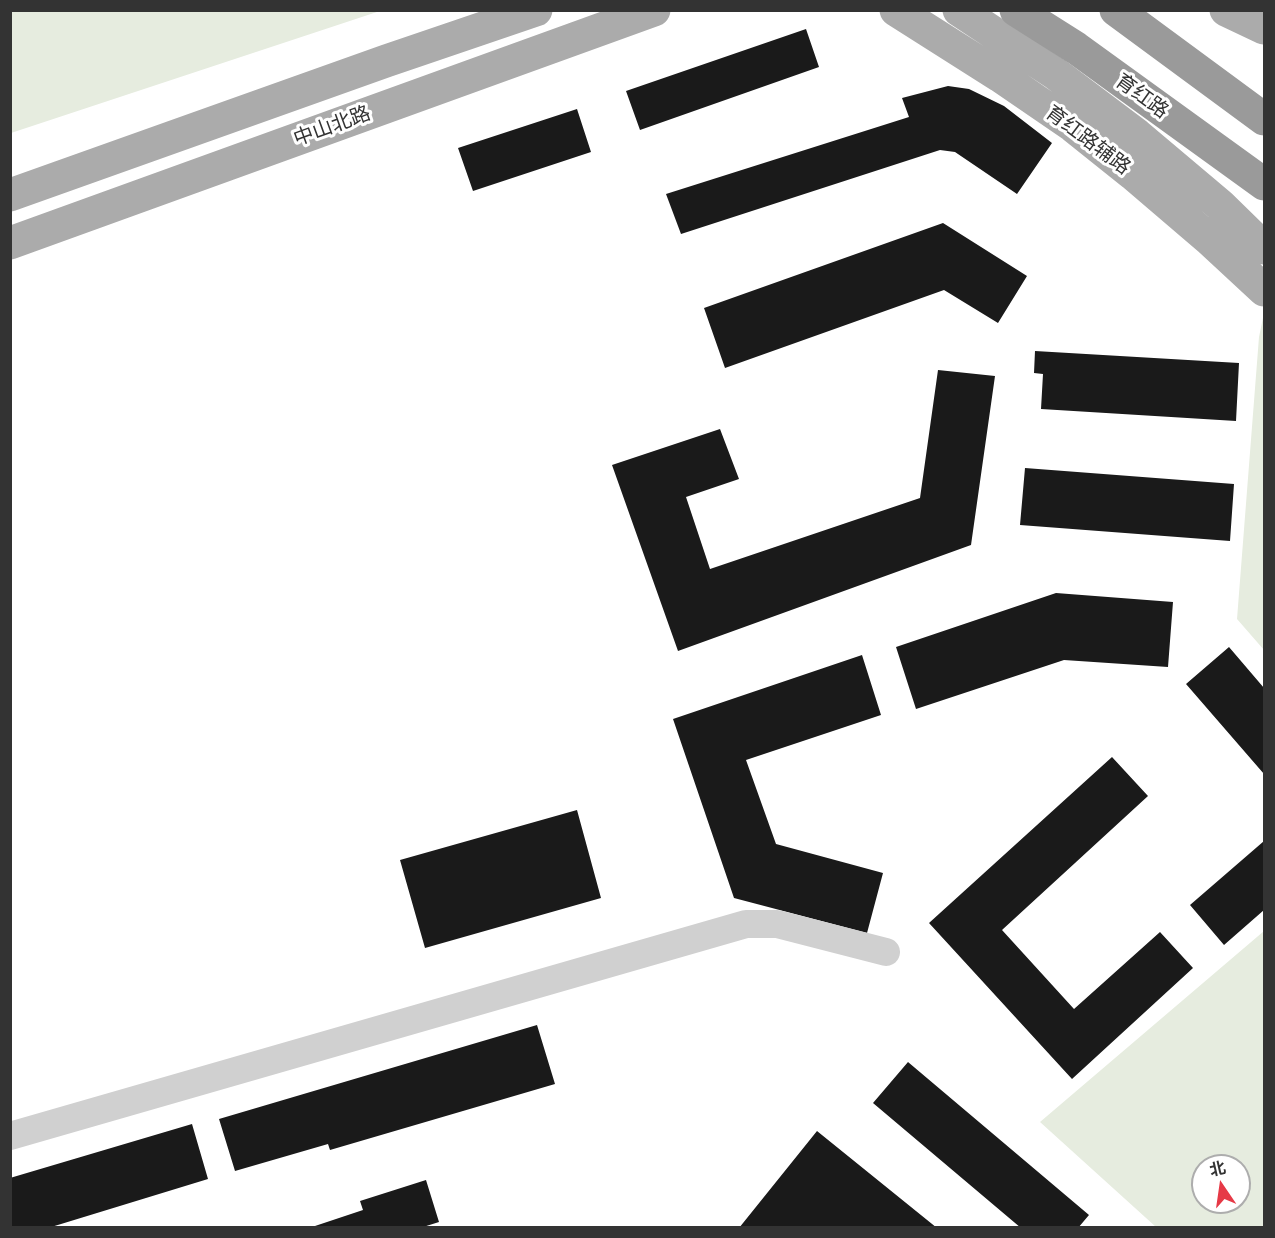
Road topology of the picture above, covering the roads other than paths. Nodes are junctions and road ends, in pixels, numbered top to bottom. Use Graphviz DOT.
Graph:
graph roads {
  1 [pos="536,10"];
  2 [pos="654,10"];
  3 [pos="896,10"];
  4 [pos="959,10"];
  5 [pos="1017,10"];
  6 [pos="1116,10"];
  7 [pos="1226,10"];
  8 [pos="1264,28"];
  9 [pos="1264,119"];
  10 [pos="1137,135"];
  11 [pos="1264,184"];
  12 [pos="10,195"];
  13 [pos="1264,217"];
  14 [pos="10,243"];
  15 [pos="1264,248"];
  16 [pos="1264,290"];
  17 [pos="885,952"];
  18 [pos="10,1136"];
  1 -- 12 [label="main road"];
  2 -- 14 [label="main road, 中山北路"];
  3 -- 16 [label="main road, 育红路辅路"];
  4 -- 10 [label="main road"];
  5 -- 11 [label="highway, 育红路"];
  6 -- 9 [label="highway"];
  7 -- 8 [label="main road"];
  10 -- 13 [label="main road"];
  10 -- 15 [label="main road"];
  17 -- 18 [label="street"];
}
